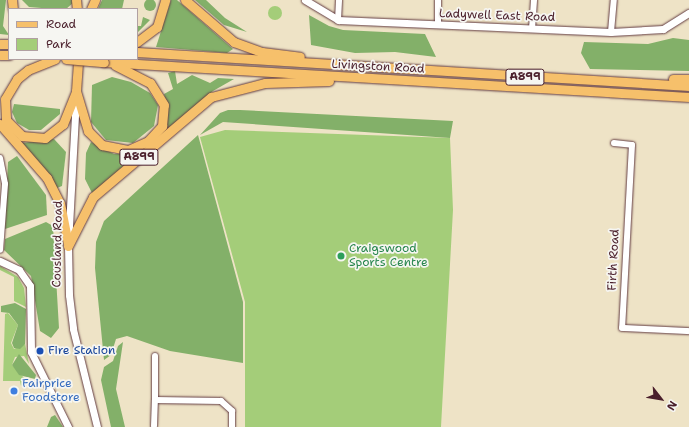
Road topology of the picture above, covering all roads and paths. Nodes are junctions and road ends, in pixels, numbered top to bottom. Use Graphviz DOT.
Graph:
graph roads {
  1 [pos="165,0"];
  2 [pos="186,0"];
  3 [pos="305,0"];
  4 [pos="339,0"];
  5 [pos="438,0"];
  6 [pos="534,0"];
  7 [pos="614,0"];
  8 [pos="688,17"];
  9 [pos="338,20"];
  10 [pos="438,25"];
  11 [pos="532,29"];
  12 [pos="611,32"];
  13 [pos="138,41"];
  14 [pos="138,52"];
  15 [pos="53,60"];
  16 [pos="78,60"];
  17 [pos="79,60"];
  18 [pos="106,62"];
  19 [pos="361,66"];
  20 [pos="374,78"];
  21 [pos="689,79"];
  22 [pos="604,81"];
  23 [pos="689,86"];
  24 [pos="76,91"];
  25 [pos="689,97"];
  26 [pos="0,124"];
  27 [pos="614,143"];
  28 [pos="0,158"];
  29 [pos="68,246"];
  30 [pos="0,250"];
  31 [pos="0,261"];
  32 [pos="689,331"];
  33 [pos="155,356"];
  34 [pos="155,400"];
  35 [pos="154,426"];
  36 [pos="68,427"];
  37 [pos="98,427"];
  38 [pos="232,427"];
  1 -- 13 [label="main road"];
  2 -- 19 [label="main road, A899"];
  3 -- 9 [label="street, Ladywell East Road"];
  4 -- 9 [label="street"];
  5 -- 10 [label="street"];
  6 -- 11 [label="street"];
  7 -- 12 [label="street"];
  8 -- 12 [label="street, Ladywell East Road"];
  9 -- 10 [label="street, Ladywell East Road"];
  10 -- 11 [label="street, Ladywell East Road"];
  11 -- 12 [label="street, Ladywell East Road"];
  14 -- 19 [label="main road, Livingston Road / A899"];
  15 -- 24 [label="main road"];
  16 -- 24 [label="main road, Cousland Road"];
  17 -- 18 [label="main road, Livingston Road / A899, bridge"];
  18 -- 20 [label="main road, Livingston Road / A899"];
  18 -- 24 [label="main road, A899"];
  19 -- 22 [label="main road, Livingston Road / A899"];
  20 -- 25 [label="main road, Livingston Road / A899"];
  20 -- 29 [label="main road, A899"];
  21 -- 22 [label="main road"];
  22 -- 23 [label="main road, Livingston Road / A899"];
  24 -- 29 [label="street, Cousland Road"];
  26 -- 29 [label="main road"];
  27 -- 32 [label="street, Firth Road"];
  28 -- 30 [label="street"];
  29 -- 37 [label="street, Cousland Road"];
  31 -- 36 [label="street"];
  33 -- 34 [label="street"];
  34 -- 35 [label="street"];
  34 -- 38 [label="street"];
}
